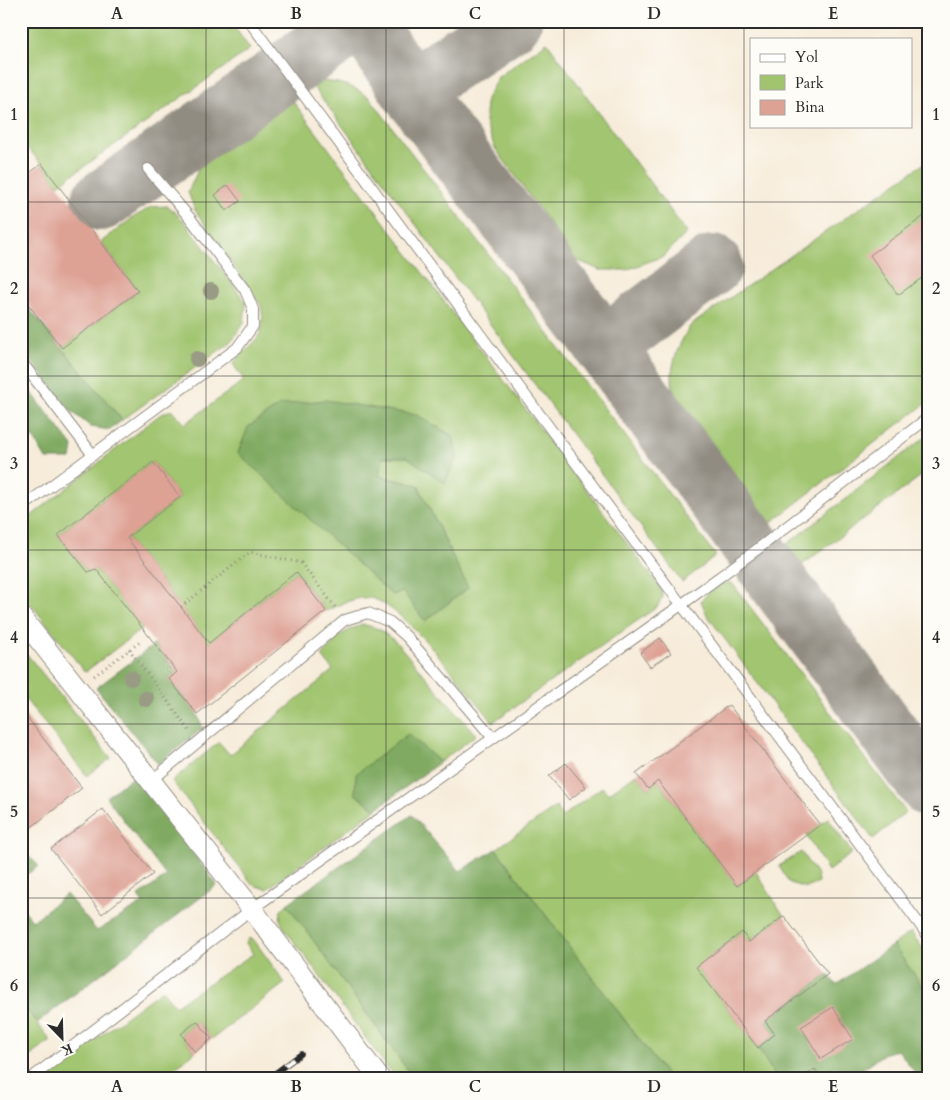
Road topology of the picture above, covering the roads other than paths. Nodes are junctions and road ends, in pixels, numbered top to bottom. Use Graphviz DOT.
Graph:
graph roads {
  1 [pos="249,21"];
  2 [pos="148,169"];
  3 [pos="21,361"];
  4 [pos="929,417"];
  5 [pos="93,455"];
  6 [pos="21,508"];
  7 [pos="681,604"];
  8 [pos="21,617"];
  9 [pos="492,738"];
  10 [pos="151,781"];
  11 [pos="252,909"];
  12 [pos="929,937"];
  13 [pos="30,1079"];
  14 [pos="380,1079"];
  1 -- 7 [label="lane"];
  2 -- 5 [label="lane"];
  3 -- 5 [label="lane"];
  4 -- 7 [label="lane"];
  5 -- 6 [label="lane"];
  7 -- 9 [label="lane"];
  7 -- 12 [label="lane"];
  8 -- 10 [label="street"];
  9 -- 10 [label="lane"];
  9 -- 11 [label="lane"];
  10 -- 11 [label="street"];
  11 -- 13 [label="lane"];
  11 -- 14 [label="street"];
}
